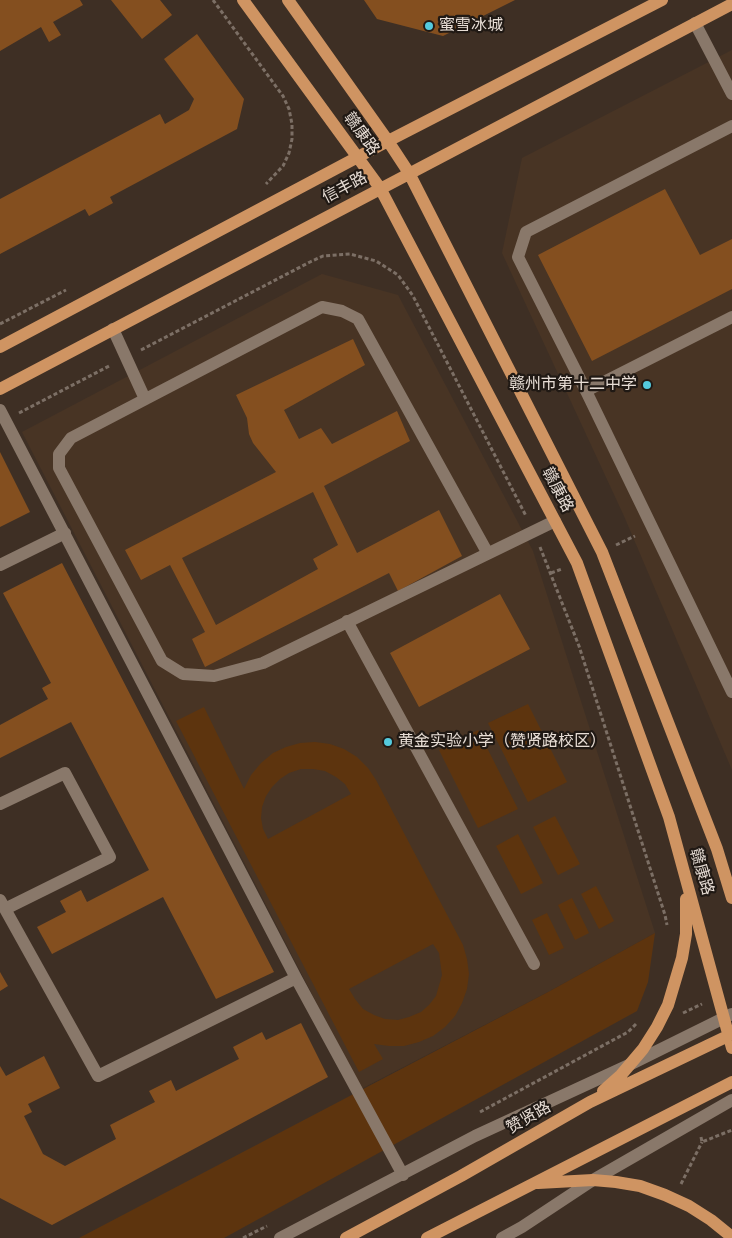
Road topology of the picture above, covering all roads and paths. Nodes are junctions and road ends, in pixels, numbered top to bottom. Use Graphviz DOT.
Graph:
graph roads {
  1 [pos="213,0"];
  2 [pos="243,0"];
  3 [pos="288,0"];
  4 [pos="662,0"];
  5 [pos="732,4"];
  6 [pos="695,23"];
  7 [pos="732,94"];
  8 [pos="732,126"];
  9 [pos="388,141"];
  10 [pos="359,158"];
  11 [pos="409,173"];
  12 [pos="264,187"];
  13 [pos="380,188"];
  14 [pos="70,288"];
  15 [pos="732,318"];
  16 [pos="0,324"];
  17 [pos="113,329"];
  18 [pos="0,347"];
  19 [pos="126,358"];
  20 [pos="0,389"];
  21 [pos="586,391"];
  22 [pos="145,399"];
  23 [pos="3,415"];
  24 [pos="555,521"];
  25 [pos="533,531"];
  26 [pos="65,533"];
  27 [pos="487,552"];
  28 [pos="0,565"];
  29 [pos="348,621"];
  30 [pos="732,692"];
  31 [pos="0,804"];
  32 [pos="717,849"];
  33 [pos="681,862"];
  34 [pos="732,868"];
  35 [pos="732,898"];
  36 [pos="3,904"];
  37 [pos="668,931"];
  38 [pos="534,964"];
  39 [pos="296,978"];
  40 [pos="728,1016"];
  41 [pos="639,1020"];
  42 [pos="731,1039"];
  43 [pos="631,1064"];
  44 [pos="732,1082"];
  45 [pos="732,1100"];
  46 [pos="590,1102"];
  47 [pos="472,1117"];
  48 [pos="702,1142"];
  49 [pos="403,1174"];
  50 [pos="593,1180"];
  51 [pos="520,1190"];
  52 [pos="674,1199"];
  53 [pos="269,1224"];
  54 [pos="732,1237"];
  55 [pos="243,1238"];
  56 [pos="280,1238"];
  57 [pos="346,1238"];
  58 [pos="427,1238"];
  59 [pos="502,1238"];
  1 -- 12 [label="path"];
  2 -- 10 [label="main road, 赣康路"];
  3 -- 9 [label="main road, 赣康路"];
  4 -- 9 [label="main road, 信丰路"];
  5 -- 6 [label="main road, 信丰路"];
  6 -- 7 [label="street"];
  6 -- 11 [label="main road, 信丰路"];
  8 -- 21 [label="street"];
  9 -- 10 [label="main road, 信丰路"];
  9 -- 11 [label="main road, 赣康路"];
  10 -- 13 [label="main road, 赣康路"];
  10 -- 18 [label="main road, 信丰路"];
  11 -- 13 [label="main road, 信丰路"];
  11 -- 32 [label="main road, 赣康路"];
  13 -- 17 [label="main road, 信丰路"];
  13 -- 24 [label="main road, 赣康路"];
  14 -- 16 [label="path"];
  15 -- 21 [label="street"];
  17 -- 19 [label="street"];
  17 -- 20 [label="main road, 信丰路"];
  19 -- 22 [label="street"];
  19 -- 23 [label="path"];
  19 -- 25 [label="path"];
  21 -- 30 [label="street"];
  22 -- 27 [label="street"];
  22 -- 29 [label="street"];
  23 -- 26 [label="street"];
  24 -- 25 [label="street"];
  24 -- 33 [label="main road, 赣康路"];
  25 -- 27 [label="street"];
  25 -- 37 [label="path"];
  26 -- 28 [label="street"];
  26 -- 39 [label="street"];
  27 -- 29 [label="street"];
  29 -- 38 [label="street"];
  31 -- 36 [label="street"];
  32 -- 34 [label="main road"];
  32 -- 35 [label="main road, 赣康路"];
  33 -- 40 [label="main road, 赣康路"];
  33 -- 43 [label="main road"];
  36 -- 39 [label="street"];
  39 -- 49 [label="street"];
  40 -- 42 [label="main road, 赣康路"];
  40 -- 43 [label="street"];
  41 -- 47 [label="path"];
  42 -- 46 [label="main road, 赞贤路"];
  43 -- 46 [label="main road"];
  43 -- 49 [label="street"];
  44 -- 51 [label="main road"];
  45 -- 50 [label="street"];
  46 -- 57 [label="main road, 赞贤路"];
  48 -- 52 [label="path"];
  49 -- 56 [label="street"];
  50 -- 51 [label="main road"];
  50 -- 52 [label="main road"];
  50 -- 59 [label="street"];
  51 -- 58 [label="main road"];
  52 -- 54 [label="main road"];
  53 -- 55 [label="path"];
}
